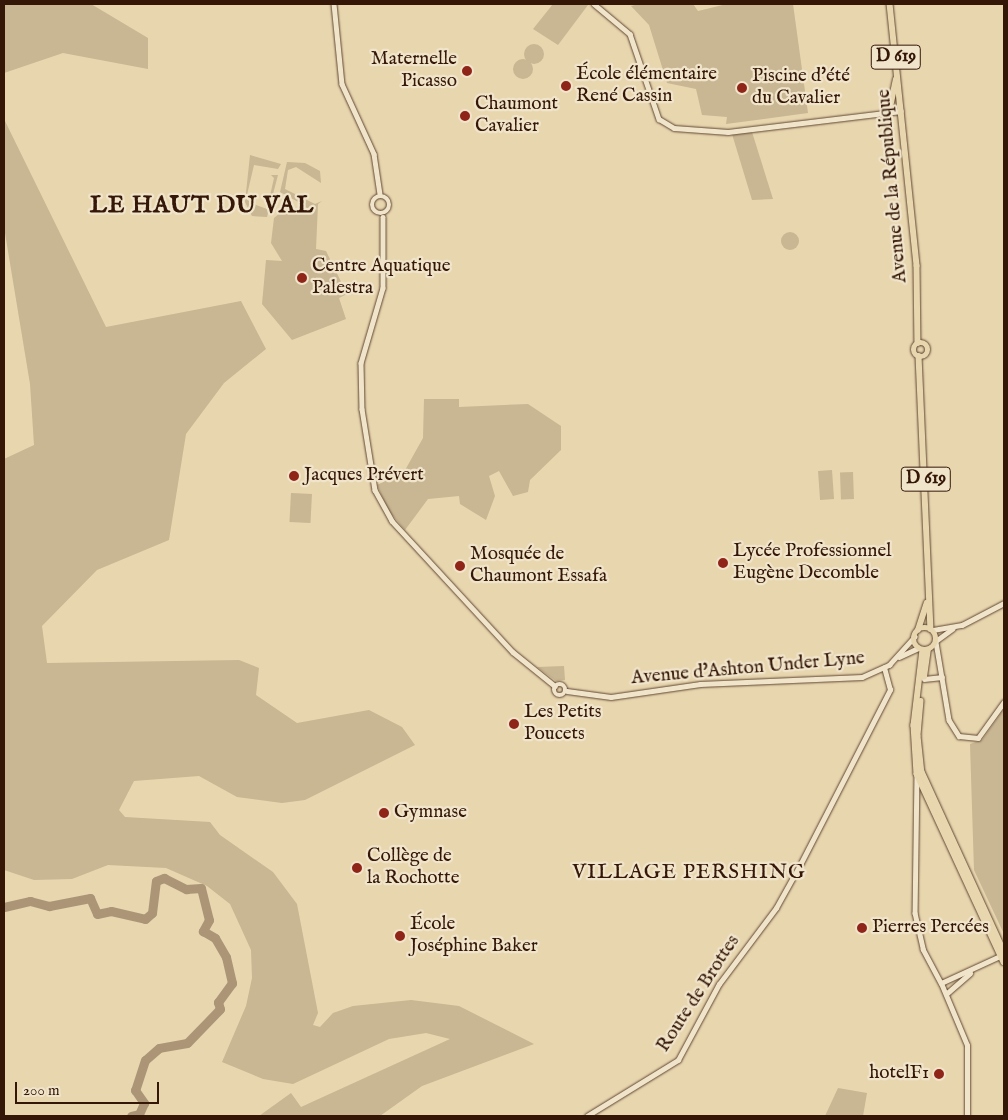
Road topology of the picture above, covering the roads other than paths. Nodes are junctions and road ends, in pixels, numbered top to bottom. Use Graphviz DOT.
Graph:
graph roads {
  1 [pos="334,4"];
  2 [pos="594,4"];
  3 [pos="890,4"];
  4 [pos="898,76"];
  5 [pos="901,111"];
  6 [pos="889,112"];
  7 [pos="380,194"];
  8 [pos="383,217"];
  9 [pos="920,343"];
  10 [pos="921,358"];
  11 [pos="929,595"];
  12 [pos="1004,603"];
  13 [pos="953,629"];
  14 [pos="918,630"];
  15 [pos="932,630"];
  16 [pos="914,636"];
  17 [pos="936,641"];
  18 [pos="925,649"];
  19 [pos="938,656"];
  20 [pos="898,657"];
  21 [pos="884,668"];
  22 [pos="942,677"];
  23 [pos="924,679"];
  24 [pos="555,686"];
  25 [pos="567,691"];
  26 [pos="1004,702"];
  27 [pos="917,774"];
  28 [pos="1003,954"];
  29 [pos="1004,962"];
  30 [pos="972,971"];
  31 [pos="941,983"];
  32 [pos="946,994"];
  33 [pos="587,1116"];
  34 [pos="967,1116"];
  1 -- 7 [label="street"];
  2 -- 6 [label="street"];
  3 -- 4 [label="main road, Avenue de la République / D 619"];
  4 -- 5 [label="main road, Avenue de la République / D 619"];
  4 -- 6 [label="main road"];
  5 -- 6 [label="street"];
  5 -- 9 [label="main road, Avenue de la République / D 619"];
  7 -- 8 [label="street"];
  7 -- 8 [label="street"];
  8 -- 24 [label="street"];
  9 -- 10 [label="main road"];
  9 -- 10 [label="main road"];
  10 -- 11 [label="main road, D 619"];
  11 -- 14 [label="main road, D 619"];
  11 -- 15 [label="main road"];
  12 -- 13 [label="street"];
  13 -- 15 [label="street"];
  13 -- 17 [label="street"];
  14 -- 15 [label="main road"];
  14 -- 16 [label="main road"];
  15 -- 17 [label="main road"];
  16 -- 18 [label="main road"];
  16 -- 20 [label="street, Avenue d'Ashton Under Lyne"];
  17 -- 18 [label="main road"];
  17 -- 19 [label="street"];
  18 -- 19 [label="street"];
  18 -- 20 [label="street, Avenue d'Ashton Under Lyne"];
  18 -- 23 [label="main road"];
  18 -- 27 [label="main road"];
  19 -- 22 [label="street"];
  20 -- 21 [label="street, Avenue d'Ashton Under Lyne"];
  21 -- 25 [label="street, Avenue d'Ashton Under Lyne"];
  21 -- 33 [label="street, Route de Brottes"];
  22 -- 23 [label="street"];
  22 -- 26 [label="street"];
  23 -- 28 [label="main road"];
  24 -- 25 [label="street"];
  24 -- 25 [label="street"];
  27 -- 28 [label="main road"];
  27 -- 31 [label="street"];
  28 -- 29 [label="main road"];
  28 -- 30 [label="main road"];
  30 -- 31 [label="main road"];
  30 -- 32 [label="main road"];
  31 -- 32 [label="main road"];
  32 -- 34 [label="main road"];
}
